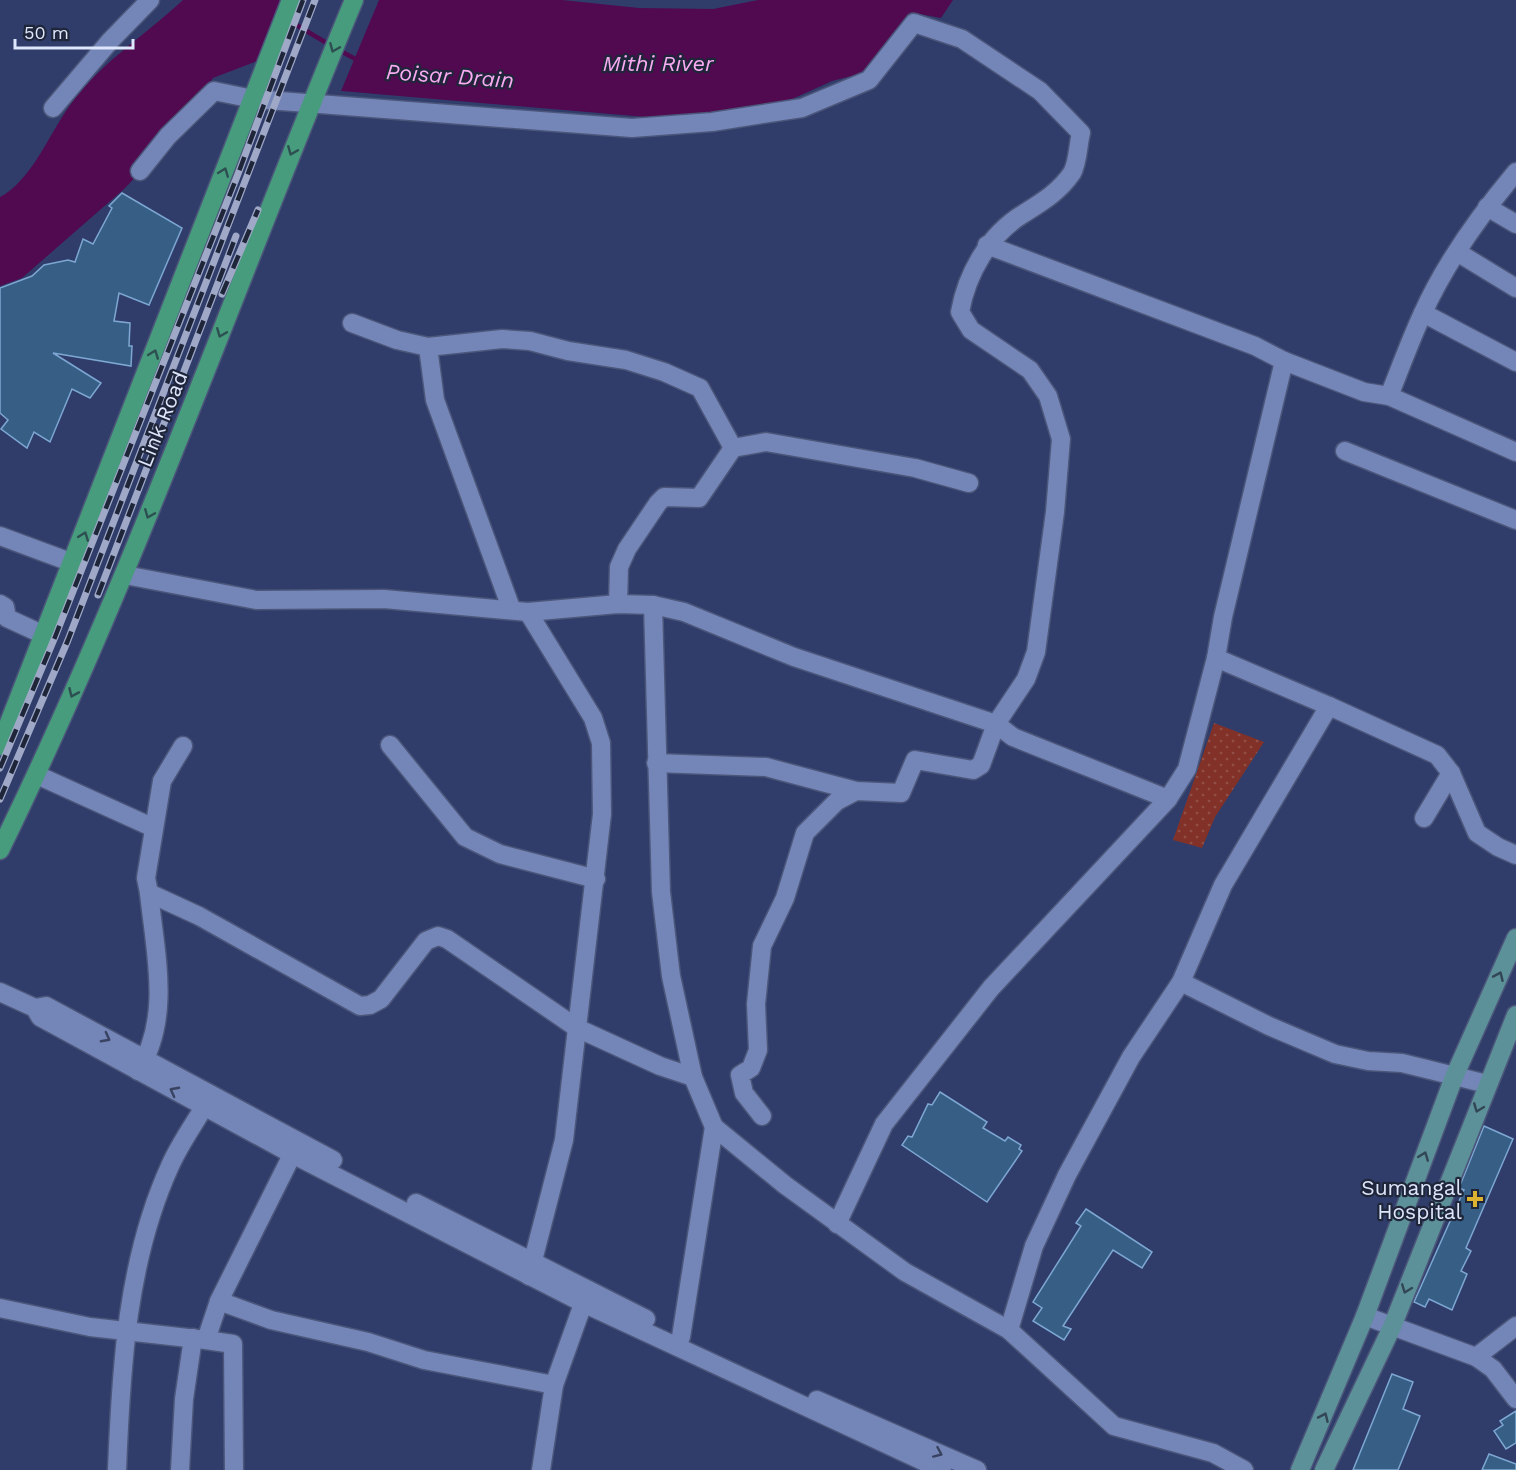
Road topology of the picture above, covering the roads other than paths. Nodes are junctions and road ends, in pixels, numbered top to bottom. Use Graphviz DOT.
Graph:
graph roads {
  1 [pos="150,0"];
  2 [pos="291,0"];
  3 [pos="354,0"];
  4 [pos="253,99"];
  5 [pos="313,100"];
  6 [pos="53,108"];
  7 [pos="140,171"];
  8 [pos="1516,172"];
  9 [pos="1487,207"];
  10 [pos="1516,224"];
  11 [pos="987,245"];
  12 [pos="1457,252"];
  13 [pos="1516,288"];
  14 [pos="1423,313"];
  15 [pos="352,323"];
  16 [pos="428,347"];
  17 [pos="1284,361"];
  18 [pos="1516,362"];
  19 [pos="1389,396"];
  20 [pos="733,448"];
  21 [pos="1345,451"];
  22 [pos="1516,452"];
  23 [pos="969,483"];
  24 [pos="1516,520"];
  25 [pos="0,536"];
  26 [pos="0,546"];
  27 [pos="70,569"];
  28 [pos="125,575"];
  29 [pos="0,604"];
  30 [pos="618,604"];
  31 [pos="653,605"];
  32 [pos="519,610"];
  33 [pos="44,635"];
  34 [pos="1216,658"];
  35 [pos="1329,706"];
  36 [pos="996,724"];
  37 [pos="390,745"];
  38 [pos="0,746"];
  39 [pos="183,746"];
  40 [pos="656,763"];
  41 [pos="1447,768"];
  42 [pos="37,775"];
  43 [pos="856,791"];
  44 [pos="1168,799"];
  45 [pos="1422,814"];
  46 [pos="154,828"];
  47 [pos="0,850"];
  48 [pos="1516,855"];
  49 [pos="596,879"];
  50 [pos="149,893"];
  51 [pos="1516,938"];
  52 [pos="1181,982"];
  53 [pos="0,992"];
  54 [pos="1516,1015"];
  55 [pos="577,1028"];
  56 [pos="141,1065"];
  57 [pos="693,1077"];
  58 [pos="1454,1077"];
  59 [pos="1487,1083"];
  60 [pos="208,1101"];
  61 [pos="762,1116"];
  62 [pos="714,1127"];
  63 [pos="295,1148"];
  64 [pos="837,1224"];
  65 [pos="531,1269"];
  66 [pos="585,1296"];
  67 [pos="219,1301"];
  68 [pos="0,1308"];
  69 [pos="1365,1316"];
  70 [pos="643,1324"];
  71 [pos="1516,1326"];
  72 [pos="1392,1327"];
  73 [pos="1009,1330"];
  74 [pos="127,1331"];
  75 [pos="681,1337"];
  76 [pos="199,1339"];
  77 [pos="1476,1357"];
  78 [pos="730,1366"];
  79 [pos="554,1385"];
  80 [pos="1516,1399"];
  81 [pos="900,1444"];
  82 [pos="970,1469"];
  83 [pos="117,1470"];
  84 [pos="180,1470"];
  85 [pos="234,1470"];
  86 [pos="541,1470"];
  87 [pos="942,1470"];
  88 [pos="1244,1470"];
  89 [pos="1300,1470"];
  90 [pos="1324,1470"];
  1 -- 6 [label="street"];
  2 -- 4 [label="main road, Link Road"];
  3 -- 5 [label="main road, Link Road, one-way"];
  4 -- 5 [label="street"];
  4 -- 7 [label="street"];
  27 -- 4 [label="main road, Link Road, one-way"];
  5 -- 11 [label="street"];
  5 -- 28 [label="main road, Link Road, one-way"];
  8 -- 9 [label="street"];
  9 -- 10 [label="street"];
  9 -- 12 [label="street"];
  11 -- 17 [label="street"];
  11 -- 36 [label="street"];
  12 -- 13 [label="street"];
  12 -- 14 [label="street"];
  14 -- 18 [label="street"];
  14 -- 19 [label="street"];
  15 -- 16 [label="street"];
  16 -- 20 [label="street"];
  16 -- 32 [label="street"];
  17 -- 19 [label="street"];
  17 -- 34 [label="street"];
  19 -- 22 [label="street"];
  20 -- 23 [label="street"];
  20 -- 30 [label="street"];
  21 -- 24 [label="street"];
  25 -- 27 [label="street"];
  26 -- 27 [label="street"];
  27 -- 33 [label="main road, Link Road"];
  28 -- 32 [label="street"];
  28 -- 42 [label="main road, Link Road, one-way"];
  29 -- 33 [label="street"];
  30 -- 31 [label="street"];
  30 -- 32 [label="street"];
  31 -- 36 [label="street"];
  31 -- 40 [label="street"];
  32 -- 49 [label="street"];
  33 -- 38 [label="main road, Link Road"];
  34 -- 35 [label="street"];
  34 -- 44 [label="street"];
  35 -- 41 [label="street"];
  35 -- 52 [label="street"];
  36 -- 43 [label="street"];
  36 -- 44 [label="street"];
  37 -- 49 [label="street"];
  39 -- 46 [label="street"];
  40 -- 43 [label="street"];
  40 -- 57 [label="street"];
  41 -- 45 [label="street"];
  41 -- 48 [label="street"];
  42 -- 46 [label="street"];
  42 -- 47 [label="main road, Link Road"];
  43 -- 61 [label="street"];
  44 -- 64 [label="street"];
  46 -- 50 [label="street"];
  49 -- 55 [label="street"];
  50 -- 55 [label="street"];
  50 -- 56 [label="street"];
  58 -- 51 [label="main road, one-way"];
  52 -- 58 [label="street"];
  52 -- 73 [label="street"];
  53 -- 56 [label="street"];
  54 -- 59 [label="main road"];
  55 -- 57 [label="street"];
  55 -- 65 [label="street"];
  56 -- 60 [label="street"];
  57 -- 62 [label="street"];
  58 -- 59 [label="street"];
  69 -- 58 [label="main road, one-way"];
  59 -- 72 [label="main road, one-way"];
  60 -- 63 [label="street"];
  60 -- 74 [label="street"];
  62 -- 64 [label="street"];
  62 -- 75 [label="street"];
  63 -- 65 [label="street"];
  63 -- 67 [label="street"];
  64 -- 73 [label="street"];
  65 -- 66 [label="street"];
  66 -- 70 [label="street"];
  66 -- 79 [label="street"];
  67 -- 76 [label="street"];
  67 -- 79 [label="street"];
  68 -- 74 [label="street"];
  69 -- 72 [label="street"];
  89 -- 69 [label="main road, one-way"];
  70 -- 75 [label="street"];
  70 -- 78 [label="street"];
  71 -- 77 [label="street"];
  72 -- 77 [label="street"];
  72 -- 90 [label="main road"];
  73 -- 88 [label="street"];
  74 -- 76 [label="street"];
  74 -- 83 [label="street"];
  75 -- 78 [label="street"];
  76 -- 84 [label="street"];
  76 -- 85 [label="street"];
  77 -- 80 [label="street"];
  78 -- 81 [label="street"];
  79 -- 86 [label="street"];
  81 -- 82 [label="street, one-way"];
  81 -- 87 [label="street"];
}
